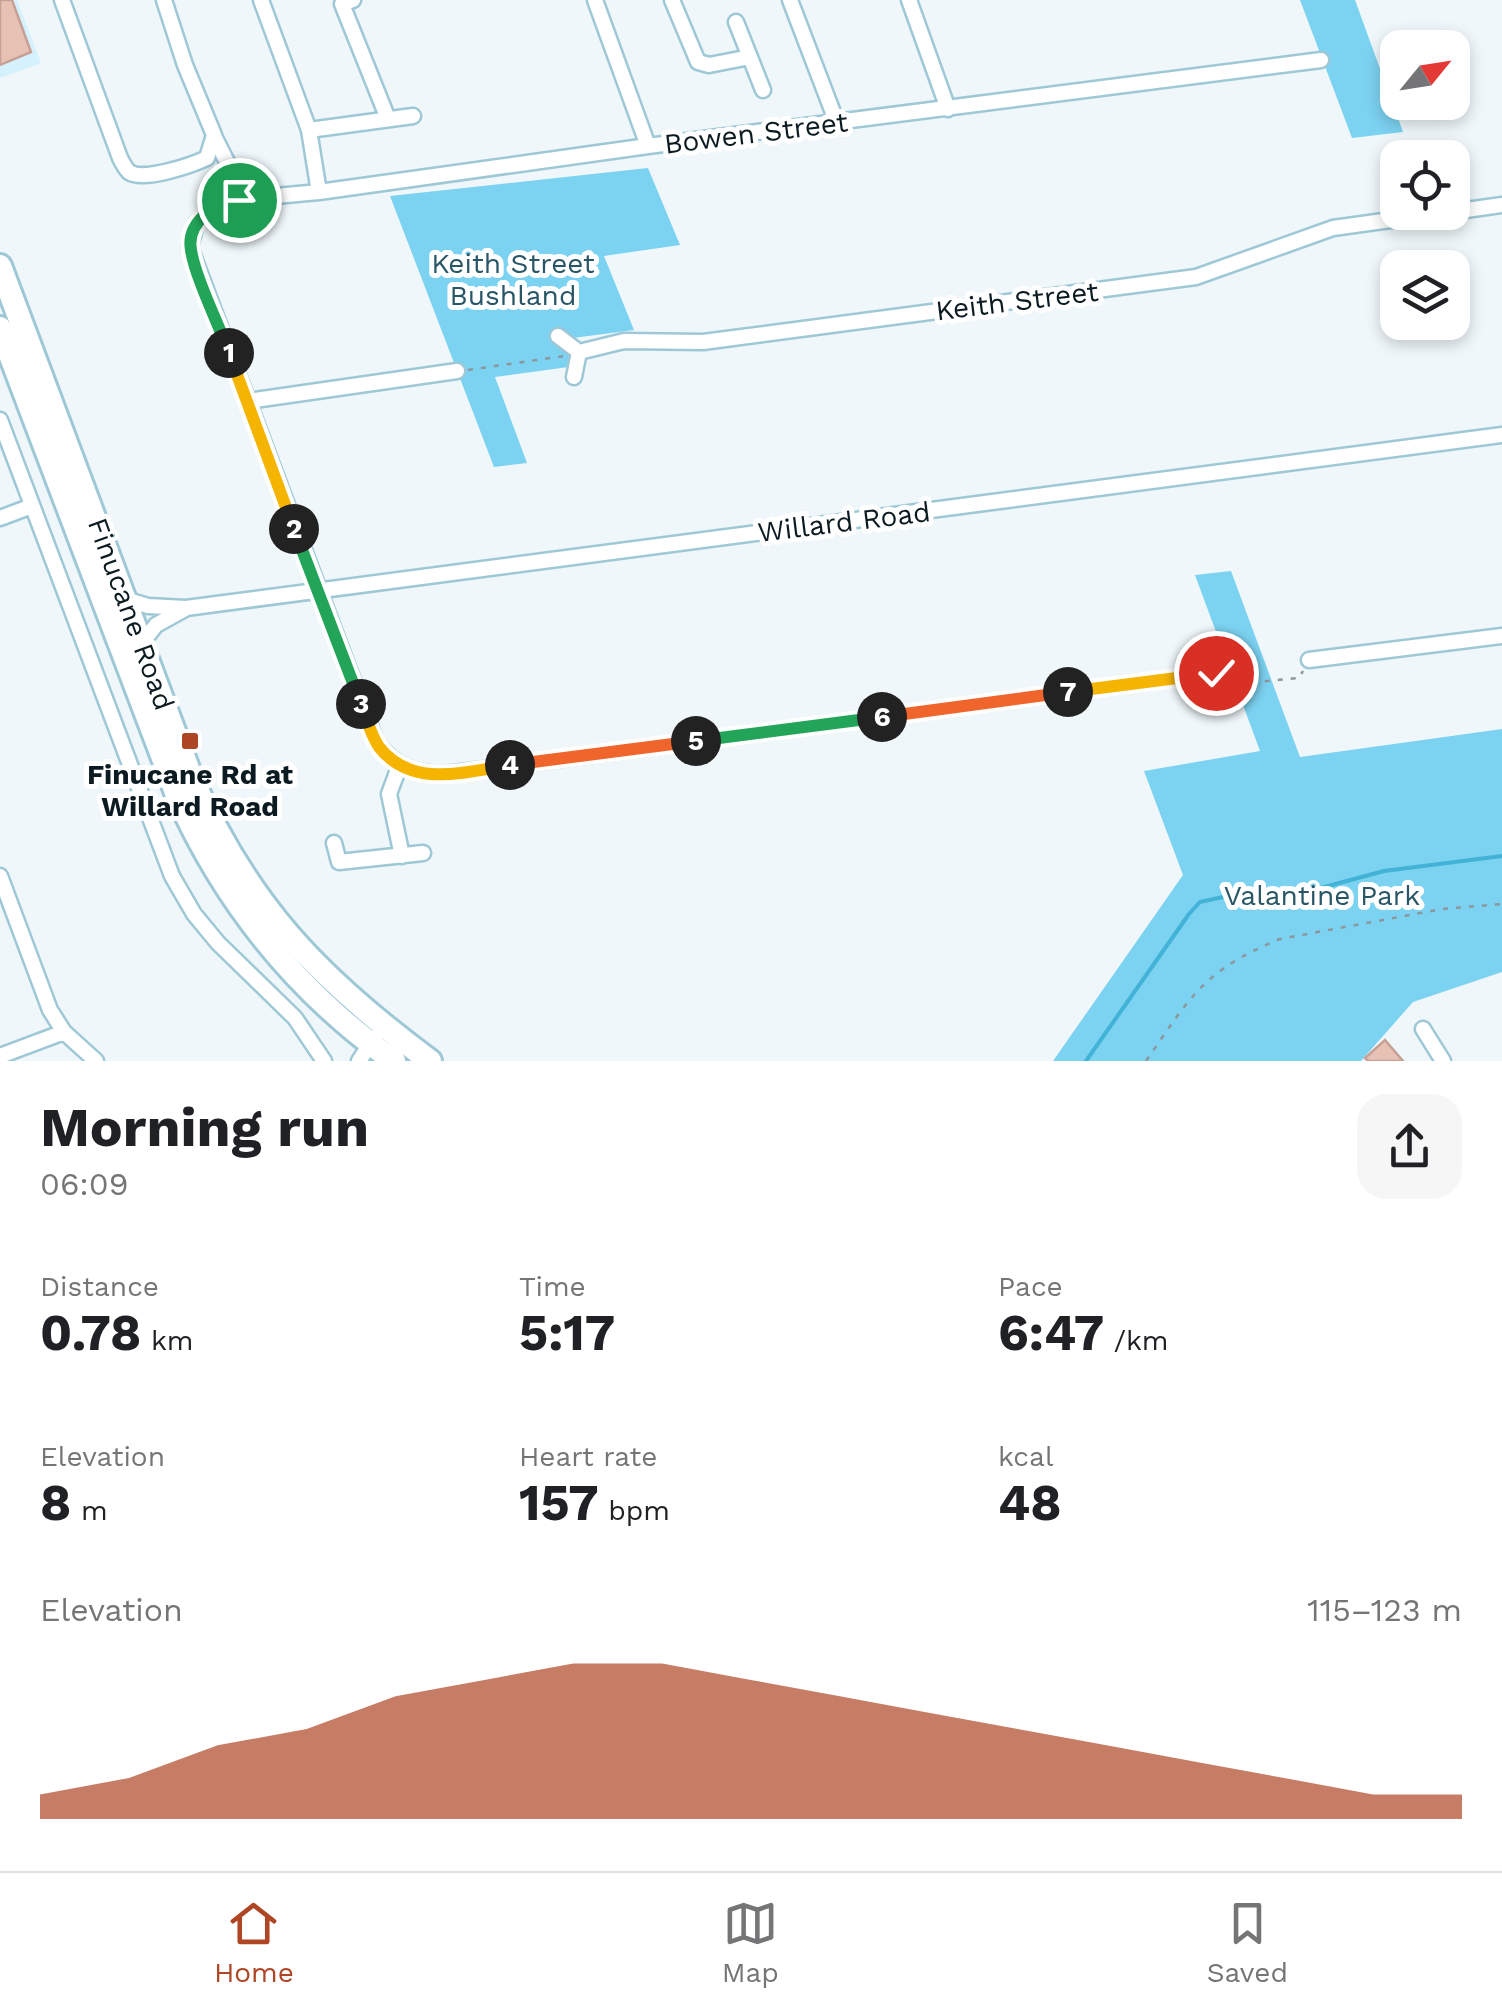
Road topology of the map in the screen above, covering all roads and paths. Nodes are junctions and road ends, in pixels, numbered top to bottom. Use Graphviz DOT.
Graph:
graph roads {
  1 [pos="62,0"];
  2 [pos="164,0"];
  3 [pos="261,0"];
  4 [pos="354,0"];
  5 [pos="595,0"];
  6 [pos="672,0"];
  7 [pos="790,0"];
  8 [pos="909,0"];
  9 [pos="736,22"];
  10 [pos="750,57"];
  11 [pos="1321,60"];
  12 [pos="763,90"];
  13 [pos="948,109"];
  14 [pos="413,116"];
  15 [pos="388,119"];
  16 [pos="837,123"];
  17 [pos="310,130"];
  18 [pos="214,136"];
  19 [pos="648,146"];
  20 [pos="207,158"];
  21 [pos="319,192"];
  22 [pos="236,200"];
  23 [pos="1502,205"];
  24 [pos="1470,209"];
  25 [pos="1380,221"];
  26 [pos="0,266"];
  27 [pos="0,328"];
  28 [pos="558,336"];
  29 [pos="579,352"];
  30 [pos="457,371"];
  31 [pos="574,378"];
  32 [pos="248,401"];
  33 [pos="0,420"];
  34 [pos="1502,435"];
  35 [pos="32,506"];
  36 [pos="0,518"];
  37 [pos="316,591"];
  38 [pos="125,599"];
  39 [pos="186,608"];
  40 [pos="1502,636"];
  41 [pos="142,644"];
  42 [pos="1309,660"];
  43 [pos="1216,673"];
  44 [pos="399,766"];
  45 [pos="334,844"];
  46 [pos="423,853"];
  47 [pos="402,856"];
  48 [pos="0,878"];
  49 [pos="236,884"];
  50 [pos="1502,904"];
  51 [pos="1423,1030"];
  52 [pos="64,1032"];
  53 [pos="382,1049"];
  54 [pos="0,1056"];
  55 [pos="96,1061"];
  56 [pos="324,1061"];
  57 [pos="430,1061"];
  58 [pos="1146,1061"];
  59 [pos="1443,1061"];
  1 -- 20 [label="street"];
  2 -- 18 [label="street"];
  3 -- 17 [label="street"];
  4 -- 15 [label="street"];
  5 -- 19 [label="street"];
  6 -- 10 [label="street"];
  7 -- 16 [label="street"];
  8 -- 13 [label="street"];
  9 -- 10 [label="street"];
  10 -- 12 [label="street"];
  11 -- 13 [label="street, Bowen Street"];
  13 -- 16 [label="street, Bowen Street"];
  14 -- 15 [label="street"];
  15 -- 17 [label="street"];
  16 -- 19 [label="street, Bowen Street"];
  17 -- 21 [label="street"];
  18 -- 20 [label="street"];
  18 -- 22 [label="street"];
  19 -- 21 [label="street, Bowen Street"];
  20 -- 22 [label="street"];
  21 -- 22 [label="street, Bowen Street"];
  22 -- 32 [label="street, Bowen Street"];
  23 -- 24 [label="street, Keith Street"];
  25 -- 29 [label="street, Keith Street"];
  26 -- 38 [label="highway, Finucane Road"];
  27 -- 49 [label="highway, Finucane Road"];
  28 -- 29 [label="street"];
  29 -- 30 [label="path"];
  29 -- 31 [label="street"];
  30 -- 32 [label="street"];
  32 -- 37 [label="street"];
  33 -- 35 [label="street, Finucane Road"];
  34 -- 37 [label="street, Willard Road"];
  35 -- 36 [label="street"];
  35 -- 56 [label="street, Finucane Road"];
  37 -- 39 [label="street, Willard Road"];
  37 -- 44 [label="street"];
  38 -- 39 [label="street, Willard Road"];
  38 -- 41 [label="highway, Finucane Road"];
  39 -- 41 [label="street, Willard Road"];
  40 -- 42 [label="street"];
  41 -- 49 [label="highway, Finucane Road"];
  42 -- 43 [label="path"];
  43 -- 44 [label="street"];
  44 -- 47 [label="street"];
  45 -- 47 [label="street"];
  46 -- 47 [label="street"];
  48 -- 52 [label="street"];
  49 -- 53 [label="highway, Finucane Road"];
  50 -- 58 [label="path"];
  51 -- 59 [label="street"];
  52 -- 54 [label="street"];
  52 -- 55 [label="street"];
  53 -- 57 [label="highway, Finucane Road"];
}
